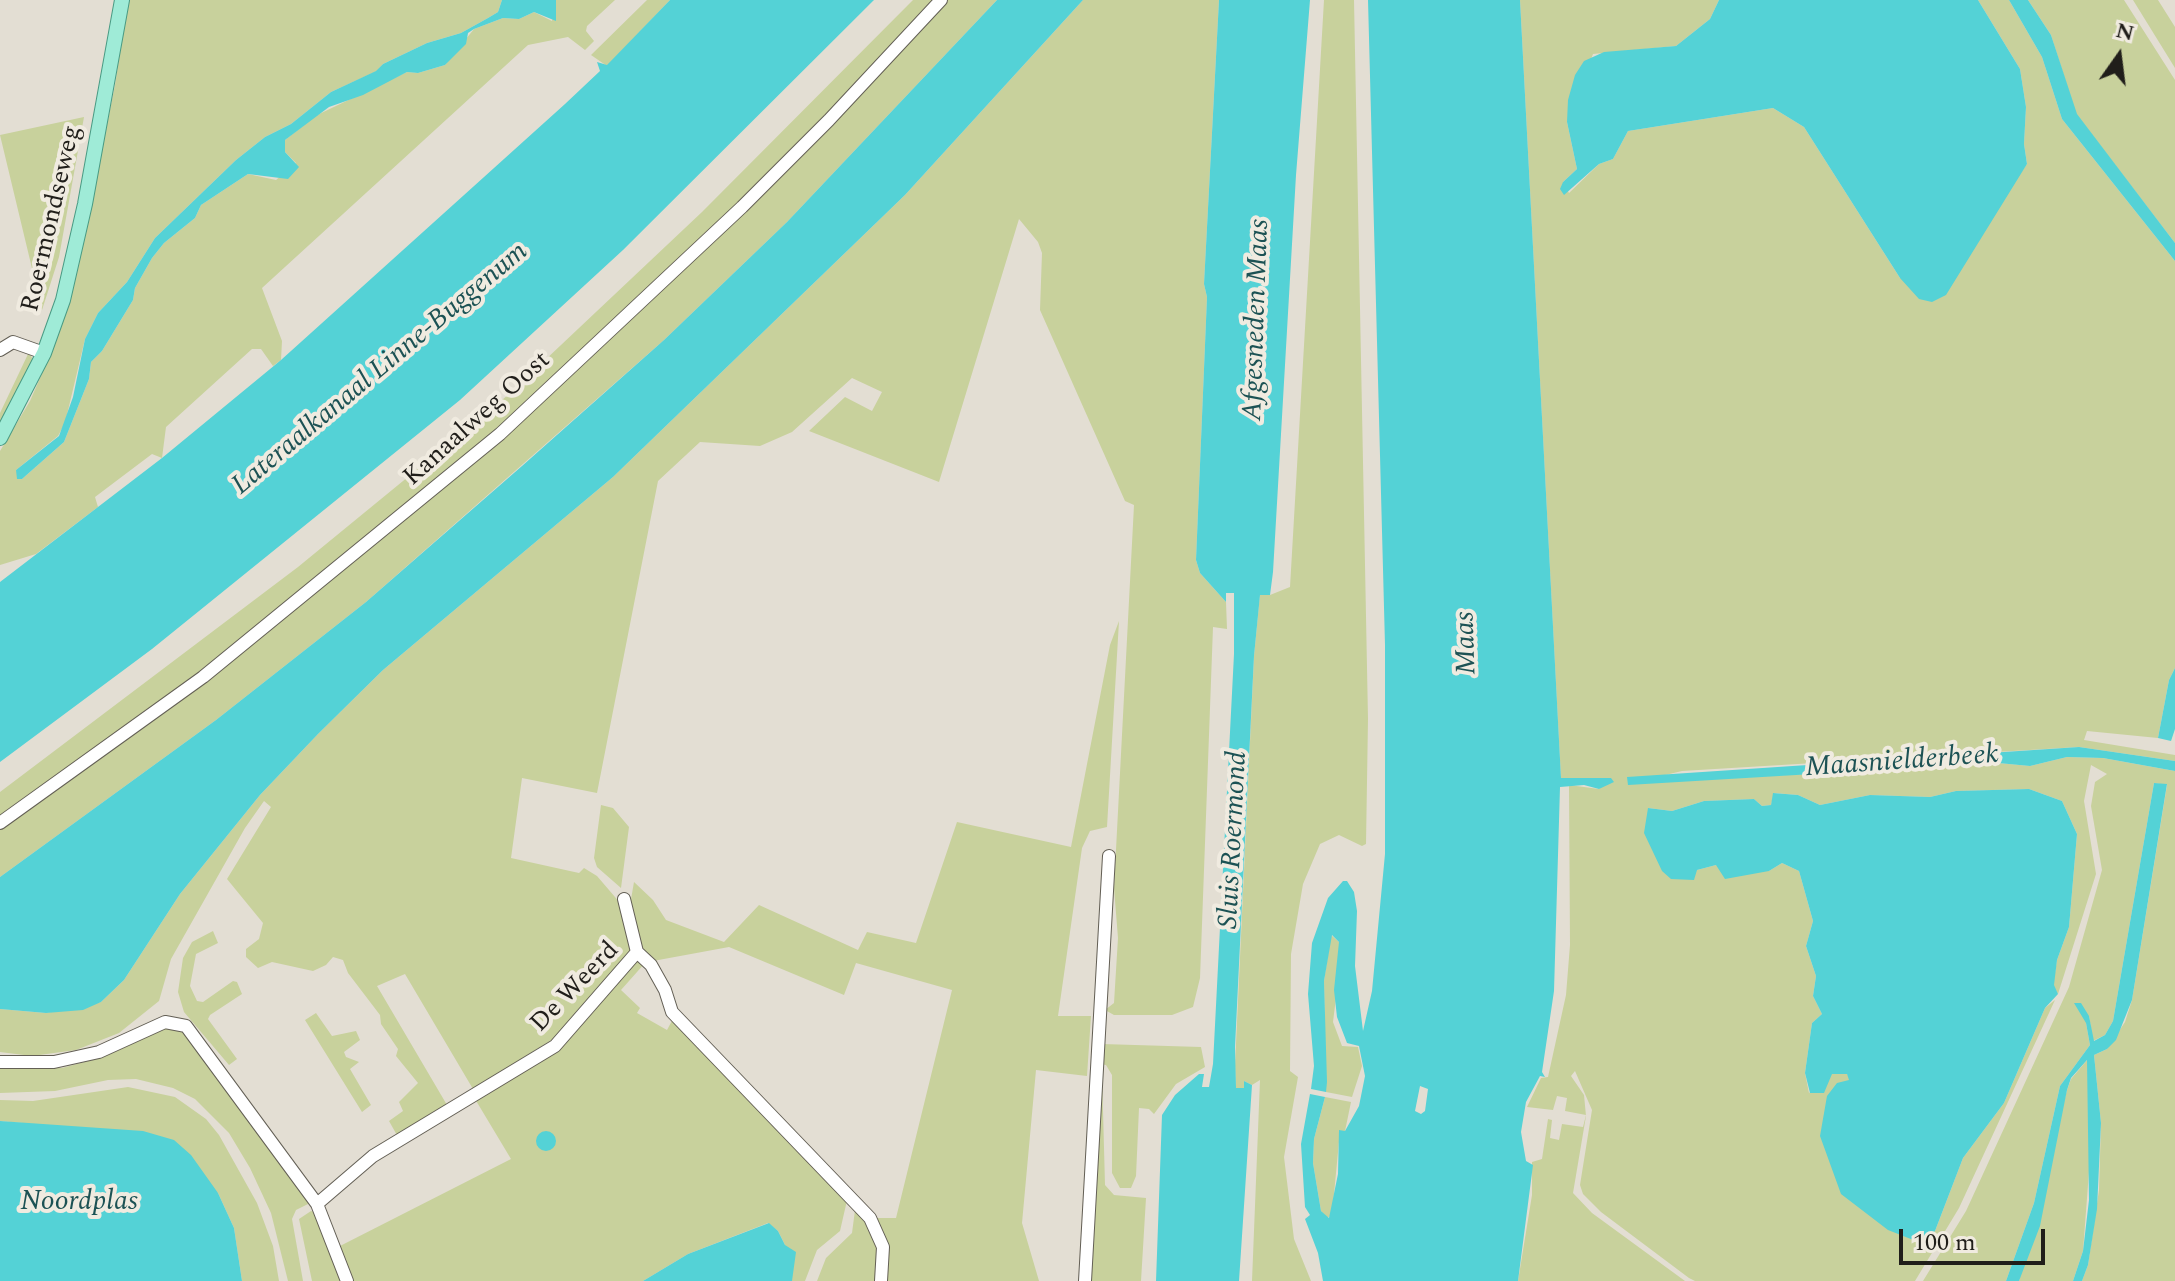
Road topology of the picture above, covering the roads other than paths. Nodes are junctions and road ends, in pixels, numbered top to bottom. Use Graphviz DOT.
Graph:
graph roads {
  1 [pos="122,0"];
  2 [pos="941,0"];
  3 [pos="0,350"];
  4 [pos="44,353"];
  5 [pos="0,438"];
  6 [pos="0,823"];
  7 [pos="1109,856"];
  8 [pos="624,899"];
  9 [pos="637,952"];
  10 [pos="0,1062"];
  11 [pos="317,1204"];
  12 [pos="347,1281"];
  13 [pos="881,1281"];
  14 [pos="1085,1281"];
  1 -- 4 [label="main road, Roermondseweg"];
  2 -- 6 [label="street, Kanaalweg Oost"];
  3 -- 4 [label="street"];
  4 -- 5 [label="main road, Roermondseweg"];
  7 -- 14 [label="street"];
  8 -- 9 [label="street"];
  9 -- 11 [label="street, De Weerd"];
  9 -- 13 [label="street, De Weerd"];
  10 -- 11 [label="street"];
  11 -- 12 [label="street"];
}
